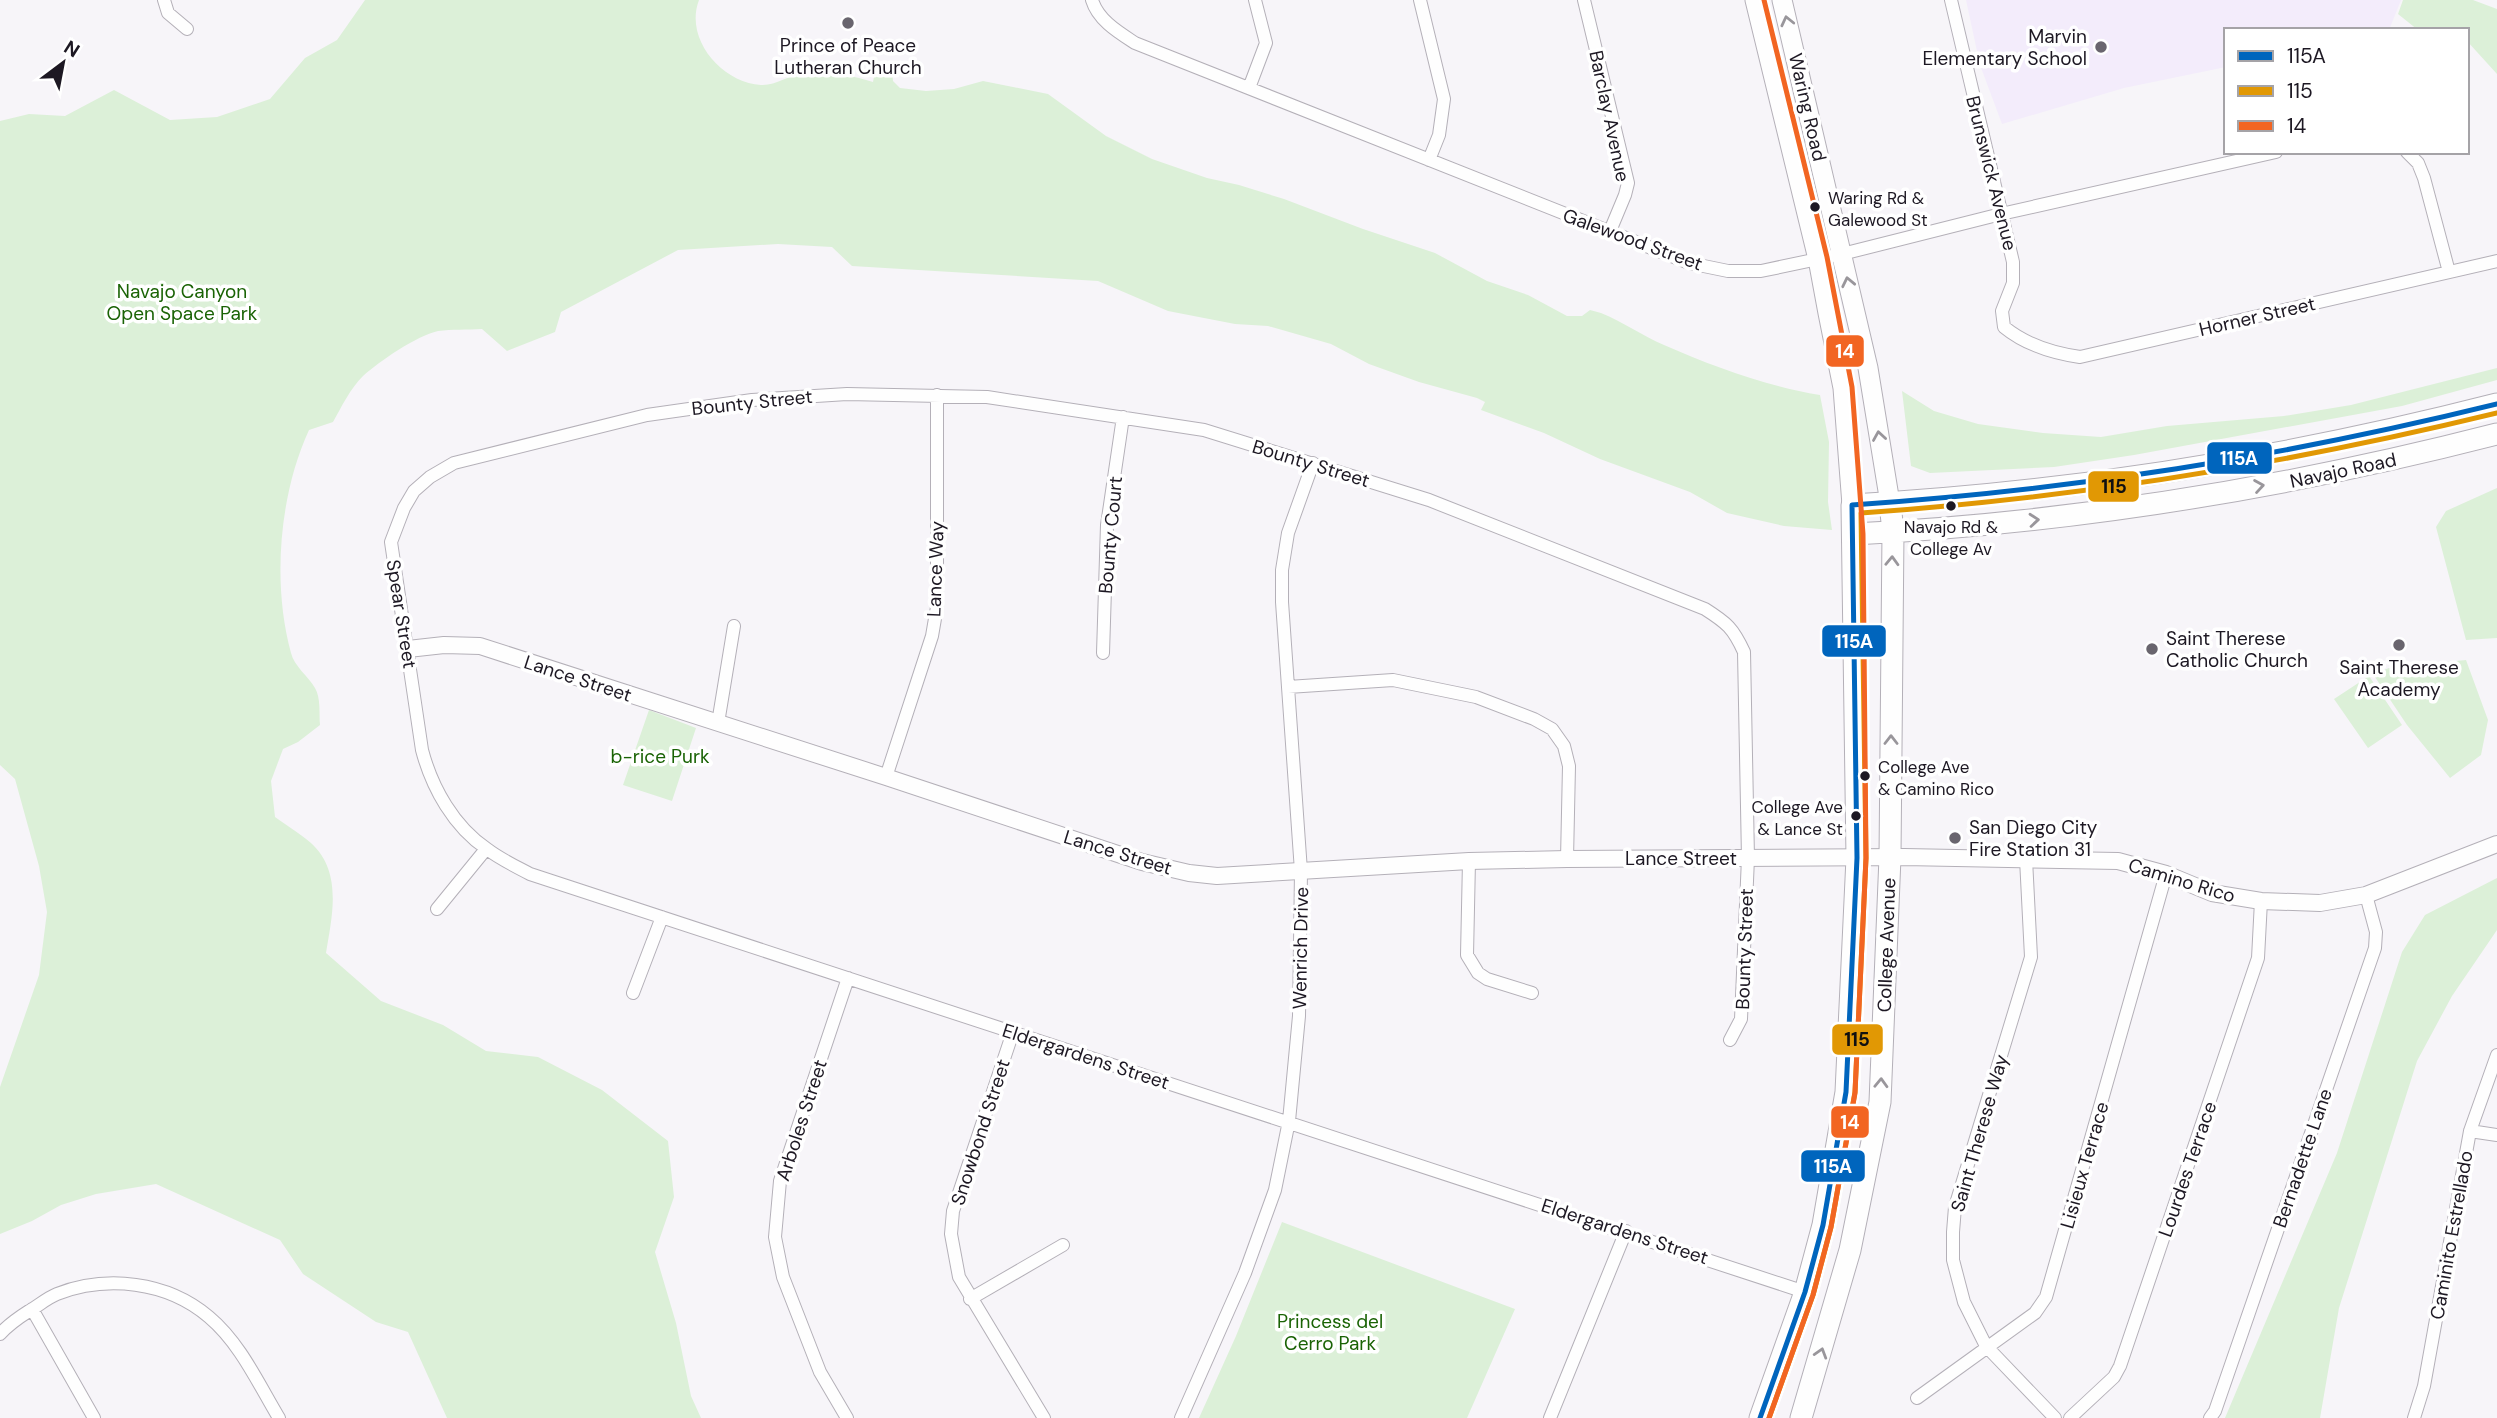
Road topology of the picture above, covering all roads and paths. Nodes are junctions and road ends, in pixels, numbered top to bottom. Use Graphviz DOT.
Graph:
graph roads {
  1 [pos="164,0"];
  2 [pos="1092,0"];
  3 [pos="1255,0"];
  4 [pos="1420,0"];
  5 [pos="1584,0"];
  6 [pos="1755,0"];
  7 [pos="1782,0"];
  8 [pos="1951,0"];
  9 [pos="187,29"];
  10 [pos="1250,88"];
  11 [pos="2267,154"];
  12 [pos="2409,154"];
  13 [pos="1429,160"];
  14 [pos="2001,214"];
  15 [pos="1610,231"];
  16 [pos="1842,254"];
  17 [pos="1818,259"];
  18 [pos="2497,261"];
  19 [pos="2449,272"];
  20 [pos="2019,340"];
  21 [pos="937,395"];
  22 [pos="2497,404"];
  23 [pos="1123,417"];
  24 [pos="2497,434"];
  25 [pos="454,463"];
  26 [pos="1312,463"];
  27 [pos="1890,503"];
  28 [pos="1852,505"];
  29 [pos="1893,532"];
  30 [pos="1854,534"];
  31 [pos="734,626"];
  32 [pos="408,649"];
  33 [pos="1103,653"];
  34 [pos="1288,687"];
  35 [pos="718,723"];
  36 [pos="422,750"];
  37 [pos="886,777"];
  38 [pos="2497,844"];
  39 [pos="486,849"];
  40 [pos="1748,858"];
  41 [pos="1857,858"];
  42 [pos="1890,858"];
  43 [pos="1567,859"];
  44 [pos="2026,859"];
  45 [pos="1469,861"];
  46 [pos="1301,871"];
  47 [pos="2166,874"];
  48 [pos="2366,895"];
  49 [pos="2261,901"];
  50 [pos="436,909"];
  51 [pos="662,917"];
  52 [pos="848,978"];
  53 [pos="633,993"];
  54 [pos="1532,993"];
  55 [pos="1013,1032"];
  56 [pos="1730,1040"];
  57 [pos="2497,1055"];
  58 [pos="1289,1121"];
  59 [pos="2470,1130"];
  60 [pos="2497,1135"];
  61 [pos="1626,1231"];
  62 [pos="1063,1245"];
  63 [pos="1805,1292"];
  64 [pos="970,1299"];
  65 [pos="32,1309"];
  66 [pos="0,1334"];
  67 [pos="1986,1346"];
  68 [pos="1917,1398"];
  69 [pos="94,1418"];
  70 [pos="279,1418"];
  71 [pos="847,1418"];
  72 [pos="1044,1418"];
  73 [pos="1181,1418"];
  74 [pos="1550,1418"];
  75 [pos="1760,1418"];
  76 [pos="1801,1418"];
  77 [pos="2055,1418"];
  78 [pos="2070,1418"];
  79 [pos="2210,1418"];
  80 [pos="2414,1418"];
  1 -- 9 [label="street"];
  2 -- 10 [label="street, Galewood Street"];
  3 -- 10 [label="street"];
  4 -- 13 [label="street"];
  5 -- 15 [label="street, Barclay Avenue"];
  6 -- 17 [label="main road, Waring Road"];
  16 -- 7 [label="main road, Waring Road, one-way"];
  8 -- 14 [label="street, Brunswick Avenue"];
  10 -- 13 [label="street, Galewood Street"];
  11 -- 14 [label="street, Galewood Street"];
  12 -- 19 [label="street"];
  13 -- 15 [label="street, Galewood Street"];
  14 -- 16 [label="street, Galewood Street"];
  14 -- 20 [label="street, Brunswick Avenue"];
  15 -- 17 [label="street, Galewood Street"];
  16 -- 17 [label="street, Galewood Street"];
  27 -- 16 [label="main road, Waring Road, one-way"];
  17 -- 28 [label="main road, Waring Road"];
  18 -- 19 [label="street, Horner Street"];
  19 -- 20 [label="street, Horner Street"];
  21 -- 23 [label="street, Bounty Street"];
  21 -- 25 [label="street, Bounty Street"];
  21 -- 37 [label="street, Lance Way"];
  22 -- 27 [label="main road, Navajo Road"];
  23 -- 26 [label="street, Bounty Street"];
  23 -- 33 [label="street, Bounty Court"];
  29 -- 24 [label="main road, Navajo Road, one-way"];
  25 -- 32 [label="street, Spear Street"];
  26 -- 34 [label="street, Wenrich Drive"];
  26 -- 40 [label="street, Bounty Street"];
  27 -- 28 [label="main road, Navajo Road"];
  27 -- 29 [label="main road, College Avenue"];
  28 -- 30 [label="main road, College Avenue"];
  29 -- 30 [label="main road, Navajo Road"];
  42 -- 29 [label="main road, College Avenue, one-way"];
  30 -- 41 [label="main road, College Avenue"];
  31 -- 35 [label="street"];
  32 -- 35 [label="street, Lance Street"];
  32 -- 36 [label="street, Spear Street"];
  34 -- 43 [label="street"];
  34 -- 46 [label="street, Wenrich Drive"];
  35 -- 37 [label="street, Lance Street"];
  36 -- 39 [label="street, Eldergardens Street"];
  37 -- 46 [label="street, Lance Street"];
  38 -- 48 [label="street, Camino Rico"];
  39 -- 50 [label="street"];
  39 -- 51 [label="street, Eldergardens Street"];
  40 -- 41 [label="street, Lance Street"];
  40 -- 43 [label="street, Lance Street"];
  40 -- 56 [label="street, Bounty Street"];
  41 -- 42 [label="street, Camino Rico"];
  41 -- 63 [label="main road, College Avenue"];
  42 -- 44 [label="street, Camino Rico"];
  76 -- 42 [label="main road, College Avenue, one-way"];
  43 -- 45 [label="street, Lance Street"];
  44 -- 47 [label="street, Camino Rico"];
  44 -- 67 [label="street, Saint Therese Way"];
  45 -- 46 [label="street, Lance Street"];
  45 -- 54 [label="street"];
  46 -- 58 [label="street, Wenrich Drive"];
  47 -- 49 [label="street, Camino Rico"];
  47 -- 67 [label="street, Lisieux Terrace"];
  48 -- 49 [label="street, Camino Rico"];
  48 -- 79 [label="street, Bernadette Lane"];
  49 -- 78 [label="street, Lourdes Terrace"];
  51 -- 52 [label="street, Eldergardens Street"];
  51 -- 53 [label="street"];
  52 -- 55 [label="street, Eldergardens Street"];
  52 -- 71 [label="street, Arboles Street"];
  55 -- 58 [label="street, Eldergardens Street"];
  55 -- 64 [label="street, Snowbond Street"];
  57 -- 59 [label="street, Caminito Estrellado"];
  58 -- 61 [label="street, Eldergardens Street"];
  58 -- 73 [label="street, Wenrich Drive"];
  59 -- 60 [label="street"];
  59 -- 80 [label="street, Caminito Estrellado"];
  61 -- 63 [label="street, Eldergardens Street"];
  61 -- 74 [label="street"];
  62 -- 64 [label="street"];
  63 -- 75 [label="main road, College Avenue"];
  64 -- 72 [label="street, Snowbond Street"];
  65 -- 66 [label="street"];
  65 -- 69 [label="street"];
  65 -- 70 [label="street"];
  67 -- 68 [label="street, Lisieux Terrace"];
  67 -- 77 [label="street, Saint Therese Way"];
}
